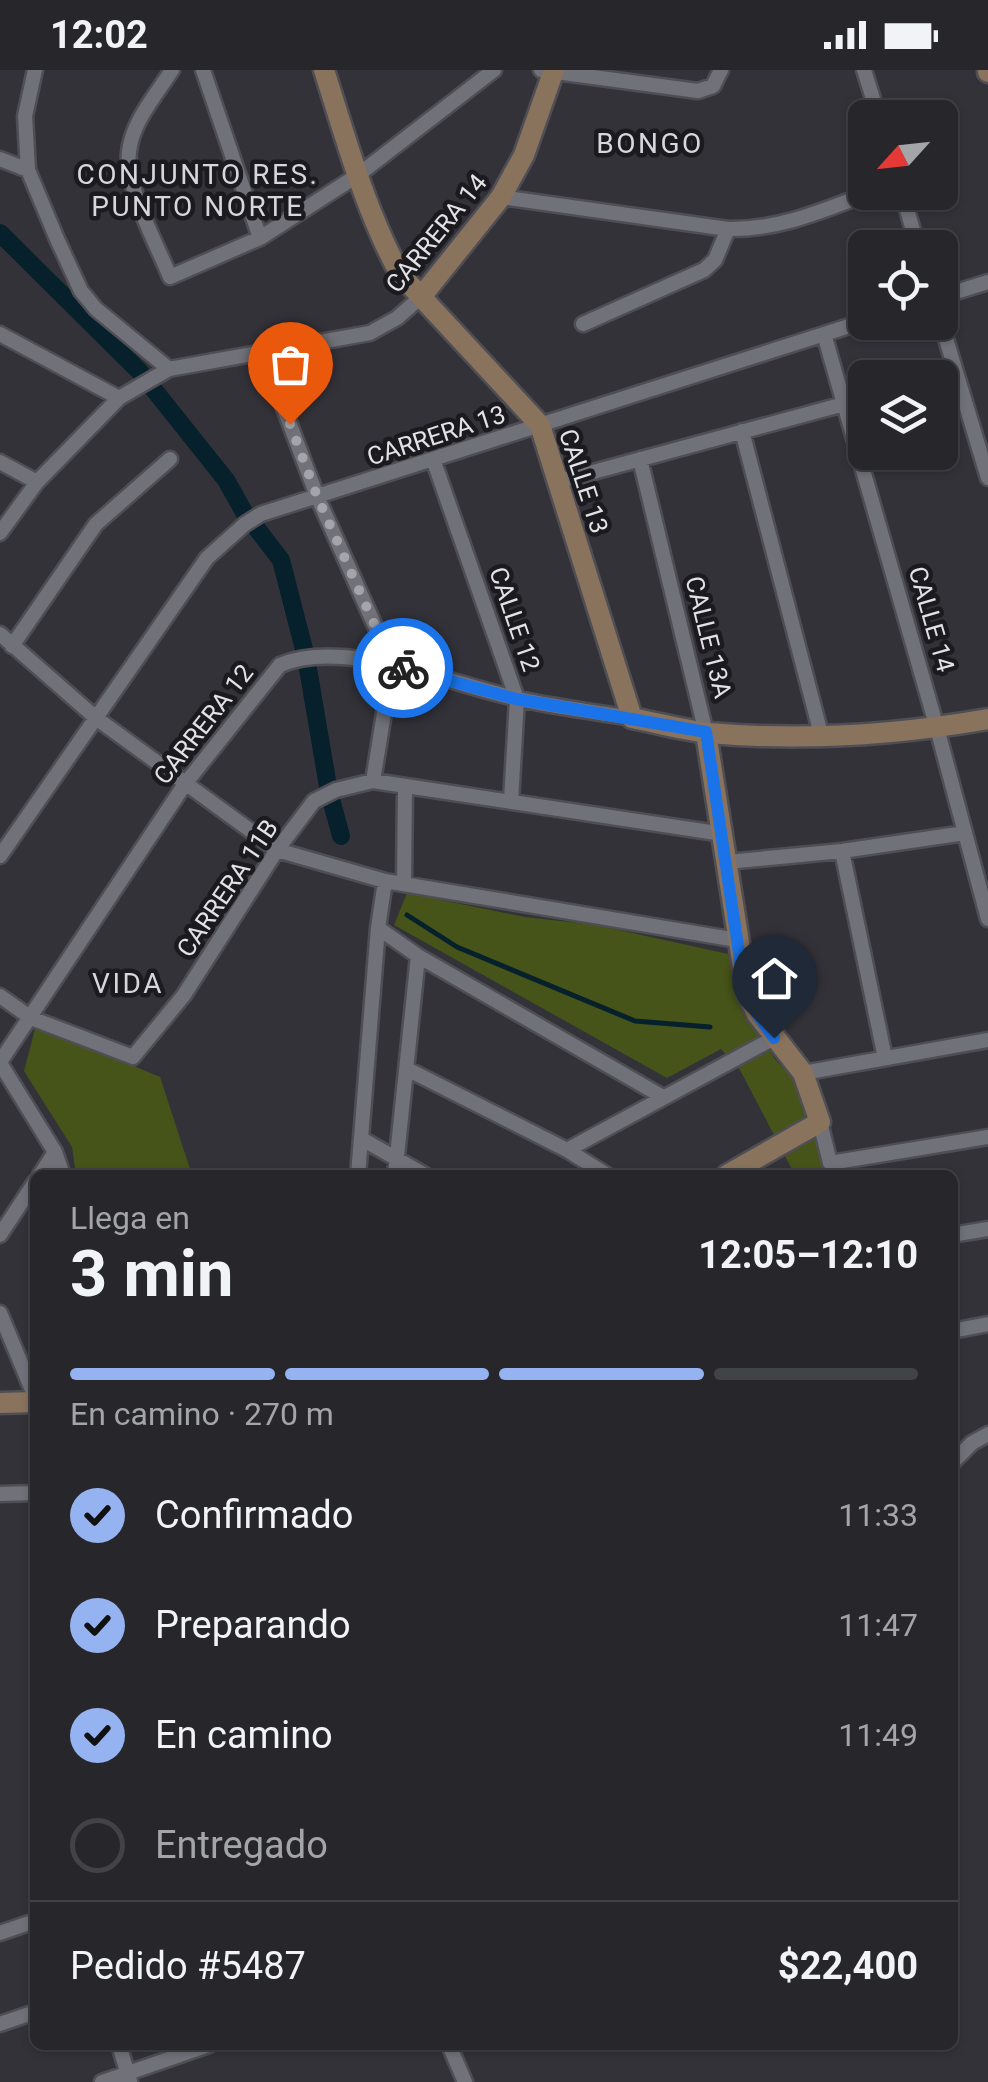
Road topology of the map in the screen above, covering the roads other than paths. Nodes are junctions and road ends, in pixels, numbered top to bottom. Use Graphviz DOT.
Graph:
graph roads {
  1 [pos="35,70"];
  2 [pos="172,70"];
  3 [pos="202,70"];
  4 [pos="324,70"];
  5 [pos="494,70"];
  6 [pos="721,70"];
  7 [pos="864,70"];
  8 [pos="550,71"];
  9 [pos="873,100"];
  10 [pos="0,159"];
  11 [pos="28,170"];
  12 [pos="358,176"];
  13 [pos="502,196"];
  14 [pos="848,201"];
  15 [pos="728,229"];
  16 [pos="260,238"];
  17 [pos="988,282"];
  18 [pos="958,291"];
  19 [pos="421,298"];
  20 [pos="583,324"];
  21 [pos="848,326"];
  22 [pos="0,334"];
  23 [pos="824,334"];
  24 [pos="946,340"];
  25 [pos="263,353"];
  26 [pos="169,369"];
  27 [pos="119,398"];
  28 [pos="844,404"];
  29 [pos="540,425"];
  30 [pos="742,431"];
  31 [pos="170,459"];
  32 [pos="433,459"];
  33 [pos="640,459"];
  34 [pos="0,462"];
  35 [pos="988,478"];
  36 [pos="37,482"];
  37 [pos="560,482"];
  38 [pos="317,496"];
  39 [pos="0,533"];
  40 [pos="0,634"];
  41 [pos="12,646"];
  42 [pos="392,664"];
  43 [pos="516,699"];
  44 [pos="96,718"];
  45 [pos="632,718"];
  46 [pos="988,719"];
  47 [pos="937,728"];
  48 [pos="706,732"];
  49 [pos="822,738"];
  50 [pos="373,781"];
  51 [pos="186,784"];
  52 [pos="406,787"];
  53 [pos="511,801"];
  54 [pos="964,833"];
  55 [pos="723,834"];
  56 [pos="278,850"];
  57 [pos="842,851"];
  58 [pos="0,856"];
  59 [pos="727,862"];
  60 [pos="385,880"];
  61 [pos="404,882"];
  62 [pos="988,919"];
  63 [pos="378,928"];
  64 [pos="737,940"];
  65 [pos="418,956"];
  66 [pos="0,996"];
  67 [pos="31,1018"];
  68 [pos="774,1038"];
  69 [pos="988,1040"];
  70 [pos="885,1058"];
  71 [pos="0,1063"];
  72 [pos="407,1069"];
  73 [pos="803,1073"];
  74 [pos="663,1097"];
  75 [pos="820,1122"];
  76 [pos="988,1137"];
  77 [pos="362,1138"];
  78 [pos="567,1150"];
  79 [pos="55,1152"];
  80 [pos="395,1167"];
  81 [pos="43,1170"];
  82 [pos="61,1170"];
  83 [pos="359,1170"];
  84 [pos="599,1170"];
  85 [pos="736,1170"];
  86 [pos="30,1190"];
  87 [pos="988,1229"];
  88 [pos="0,1235"];
  89 [pos="958,1235"];
  90 [pos="0,1313"];
  91 [pos="988,1324"];
  92 [pos="958,1330"];
  93 [pos="30,1388"];
  94 [pos="30,1400"];
  95 [pos="0,1403"];
  96 [pos="988,1434"];
  97 [pos="958,1457"];
  98 [pos="30,1493"];
  99 [pos="0,1494"];
  100 [pos="30,1923"];
  101 [pos="0,1933"];
  102 [pos="30,2014"];
  103 [pos="0,2024"];
  104 [pos="121,2050"];
  105 [pos="197,2050"];
  106 [pos="451,2050"];
  107 [pos="129,2078"];
  108 [pos="102,2082"];
  109 [pos="465,2082"];
  1 -- 11 [label="street"];
  2 -- 16 [label="street"];
  3 -- 16 [label="street"];
  4 -- 12 [label="street"];
  5 -- 12 [label="street"];
  6 -- 8 [label="street, CARRERA 14"];
  7 -- 9 [label="street"];
  8 -- 13 [label="street, CARRERA 14"];
  10 -- 11 [label="street"];
  11 -- 26 [label="street"];
  12 -- 16 [label="street"];
  12 -- 19 [label="street"];
  13 -- 15 [label="street"];
  13 -- 19 [label="street, CARRERA 14"];
  14 -- 15 [label="street"];
  15 -- 20 [label="street"];
  17 -- 18 [label="street"];
  19 -- 25 [label="street, CARRERA 14"];
  19 -- 29 [label="street, CALLE 13"];
  21 -- 23 [label="street, CARRERA 13"];
  22 -- 27 [label="street"];
  23 -- 28 [label="street, CALLE 14"];
  23 -- 29 [label="street, CARRERA 13"];
  24 -- 35 [label="street"];
  25 -- 26 [label="street, CARRERA 14"];
  25 -- 38 [label="street"];
  26 -- 27 [label="street, CARRERA 14"];
  27 -- 36 [label="street, CARRERA 14"];
  28 -- 30 [label="street"];
  28 -- 47 [label="street, CALLE 14"];
  29 -- 32 [label="street, CARRERA 13"];
  29 -- 37 [label="street, CALLE 13"];
  30 -- 33 [label="street"];
  30 -- 49 [label="street"];
  31 -- 41 [label="street"];
  32 -- 38 [label="street, CARRERA 13"];
  32 -- 43 [label="street, CALLE 12"];
  33 -- 37 [label="street"];
  33 -- 48 [label="street, CALLE 13A"];
  34 -- 36 [label="street"];
  36 -- 39 [label="street, CARRERA 14"];
  37 -- 45 [label="street, CALLE 13"];
  38 -- 42 [label="street"];
  38 -- 44 [label="street, CARRERA 13"];
  40 -- 41 [label="street"];
  41 -- 44 [label="street"];
  42 -- 43 [label="street, CARRERA 12"];
  42 -- 50 [label="street"];
  42 -- 51 [label="street, CARRERA 12"];
  43 -- 45 [label="street, CARRERA 12"];
  43 -- 53 [label="street, CALLE 12"];
  44 -- 51 [label="street"];
  44 -- 58 [label="street, CARRERA 13"];
  45 -- 48 [label="street, CARRERA 12"];
  46 -- 47 [label="street, CARRERA 12"];
  47 -- 49 [label="street, CARRERA 12"];
  47 -- 54 [label="street, CALLE 14"];
  48 -- 49 [label="street, CARRERA 12"];
  48 -- 55 [label="street, CALLE 13A"];
  50 -- 52 [label="street, CARRERA 11B"];
  50 -- 56 [label="street, CARRERA 11B"];
  51 -- 56 [label="street"];
  51 -- 67 [label="street, CARRERA 12"];
  52 -- 53 [label="street, CARRERA 11B"];
  52 -- 61 [label="street"];
  53 -- 55 [label="street, CARRERA 11B"];
  54 -- 57 [label="street"];
  54 -- 62 [label="street, CALLE 14"];
  55 -- 59 [label="street, CALLE 13A"];
  56 -- 60 [label="street"];
  56 -- 67 [label="street, CARRERA 11B"];
  57 -- 59 [label="street"];
  57 -- 70 [label="street"];
  59 -- 64 [label="street, CALLE 13A"];
  60 -- 61 [label="street"];
  60 -- 63 [label="street"];
  61 -- 64 [label="street"];
  63 -- 65 [label="street"];
  63 -- 77 [label="street"];
  64 -- 68 [label="street, CALLE 13A"];
  65 -- 72 [label="street"];
  65 -- 74 [label="street"];
  66 -- 67 [label="street"];
  67 -- 71 [label="street, CARRERA 12"];
  68 -- 73 [label="street, CALLE 13A"];
  68 -- 74 [label="street"];
  69 -- 70 [label="street"];
  70 -- 73 [label="street"];
  71 -- 79 [label="street"];
  72 -- 78 [label="street"];
  72 -- 80 [label="street"];
  73 -- 75 [label="street, CALLE 13A"];
  74 -- 78 [label="street"];
  75 -- 76 [label="street, CALLE 13A"];
  75 -- 85 [label="street"];
  77 -- 80 [label="street"];
  77 -- 83 [label="street"];
  78 -- 84 [label="street"];
  79 -- 81 [label="street"];
  79 -- 82 [label="street"];
  86 -- 88 [label="street"];
  87 -- 89 [label="street"];
  90 -- 93 [label="street"];
  91 -- 92 [label="street"];
  94 -- 95 [label="street"];
  96 -- 97 [label="street"];
  98 -- 99 [label="street"];
  100 -- 101 [label="street"];
  102 -- 103 [label="street"];
  104 -- 107 [label="street"];
  105 -- 107 [label="street"];
  106 -- 109 [label="street"];
  107 -- 108 [label="street"];
}
